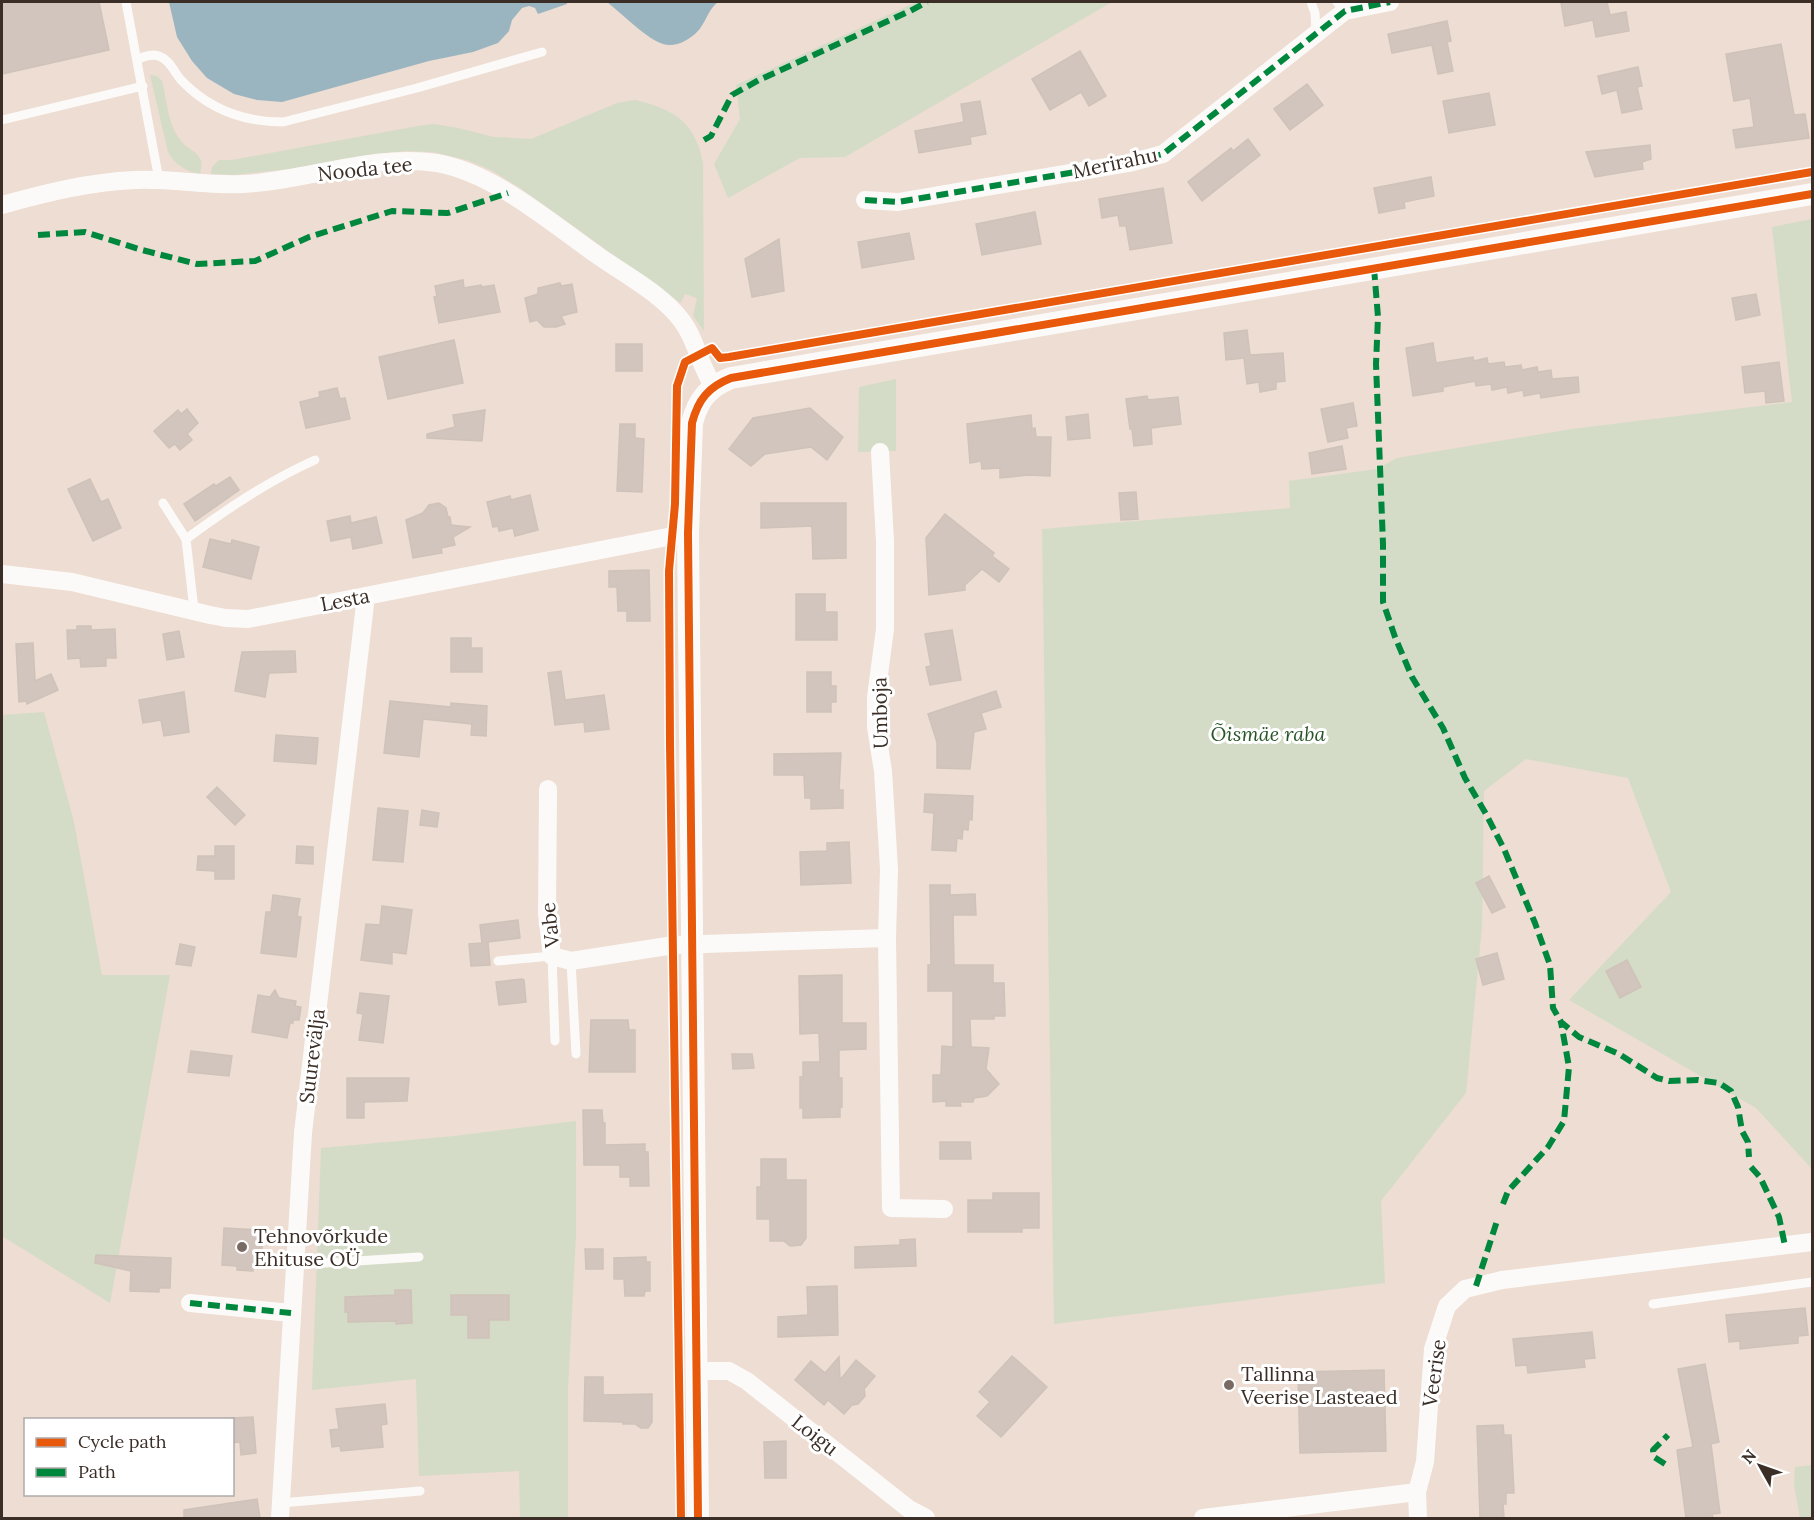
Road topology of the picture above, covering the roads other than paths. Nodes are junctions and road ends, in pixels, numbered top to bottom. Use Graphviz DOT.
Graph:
graph roads {
  1 [pos="126,2"];
  2 [pos="1312,2"];
  3 [pos="1390,2"];
  4 [pos="1341,6"];
  5 [pos="1316,33"];
  6 [pos="542,52"];
  7 [pos="138,59"];
  8 [pos="143,86"];
  9 [pos="2,120"];
  10 [pos="159,180"];
  11 [pos="1812,194"];
  12 [pos="865,200"];
  13 [pos="2,206"];
  14 [pos="713,387"];
  15 [pos="880,452"];
  16 [pos="315,460"];
  17 [pos="163,503"];
  18 [pos="688,533"];
  19 [pos="186,539"];
  20 [pos="2,574"];
  21 [pos="366,596"];
  22 [pos="194,610"];
  23 [pos="548,789"];
  24 [pos="887,938"];
  25 [pos="692,945"];
  26 [pos="552,956"];
  27 [pos="498,961"];
  28 [pos="571,961"];
  29 [pos="555,1041"];
  30 [pos="576,1054"];
  31 [pos="944,1209"];
  32 [pos="1812,1242"];
  33 [pos="419,1257"];
  34 [pos="295,1265"];
  35 [pos="1812,1282"];
  36 [pos="190,1304"];
  37 [pos="1653,1304"];
  38 [pos="291,1313"];
  39 [pos="697,1371"];
  40 [pos="420,1491"];
  41 [pos="1417,1492"];
  42 [pos="281,1511"];
  43 [pos="698,1518"];
  44 [pos="926,1518"];
  45 [pos="1203,1518"];
  46 [pos="1418,1518"];
  1 -- 7 [label="lane"];
  2 -- 5 [label="lane"];
  3 -- 4 [label="street, Merirahu"];
  4 -- 5 [label="street, Merirahu"];
  5 -- 12 [label="street, Merirahu"];
  6 -- 7 [label="lane"];
  7 -- 8 [label="lane"];
  8 -- 9 [label="lane"];
  8 -- 10 [label="lane"];
  10 -- 13 [label="street, Nooda tee"];
  10 -- 14 [label="street, Nooda tee"];
  11 -- 14 [label="street"];
  14 -- 18 [label="street"];
  15 -- 24 [label="street, Umboja"];
  16 -- 19 [label="lane"];
  17 -- 19 [label="lane"];
  18 -- 21 [label="street, Lesta"];
  18 -- 25 [label="street"];
  19 -- 22 [label="lane"];
  20 -- 22 [label="street, Lesta"];
  21 -- 22 [label="street, Lesta"];
  21 -- 34 [label="street, Suurevälja"];
  23 -- 26 [label="street, Vabe"];
  24 -- 25 [label="street"];
  24 -- 31 [label="street, Umboja"];
  25 -- 28 [label="street, Vabe"];
  25 -- 39 [label="street"];
  26 -- 27 [label="lane"];
  26 -- 28 [label="street, Vabe"];
  26 -- 29 [label="lane"];
  28 -- 30 [label="lane"];
  32 -- 41 [label="street, Veerise"];
  33 -- 34 [label="lane"];
  34 -- 38 [label="street, Suurevälja"];
  35 -- 37 [label="lane"];
  36 -- 38 [label="street"];
  38 -- 42 [label="street, Suurevälja"];
  39 -- 43 [label="street"];
  39 -- 44 [label="street, Loigu"];
  40 -- 42 [label="lane"];
  41 -- 45 [label="street"];
  41 -- 46 [label="street, Veerise"];
}
